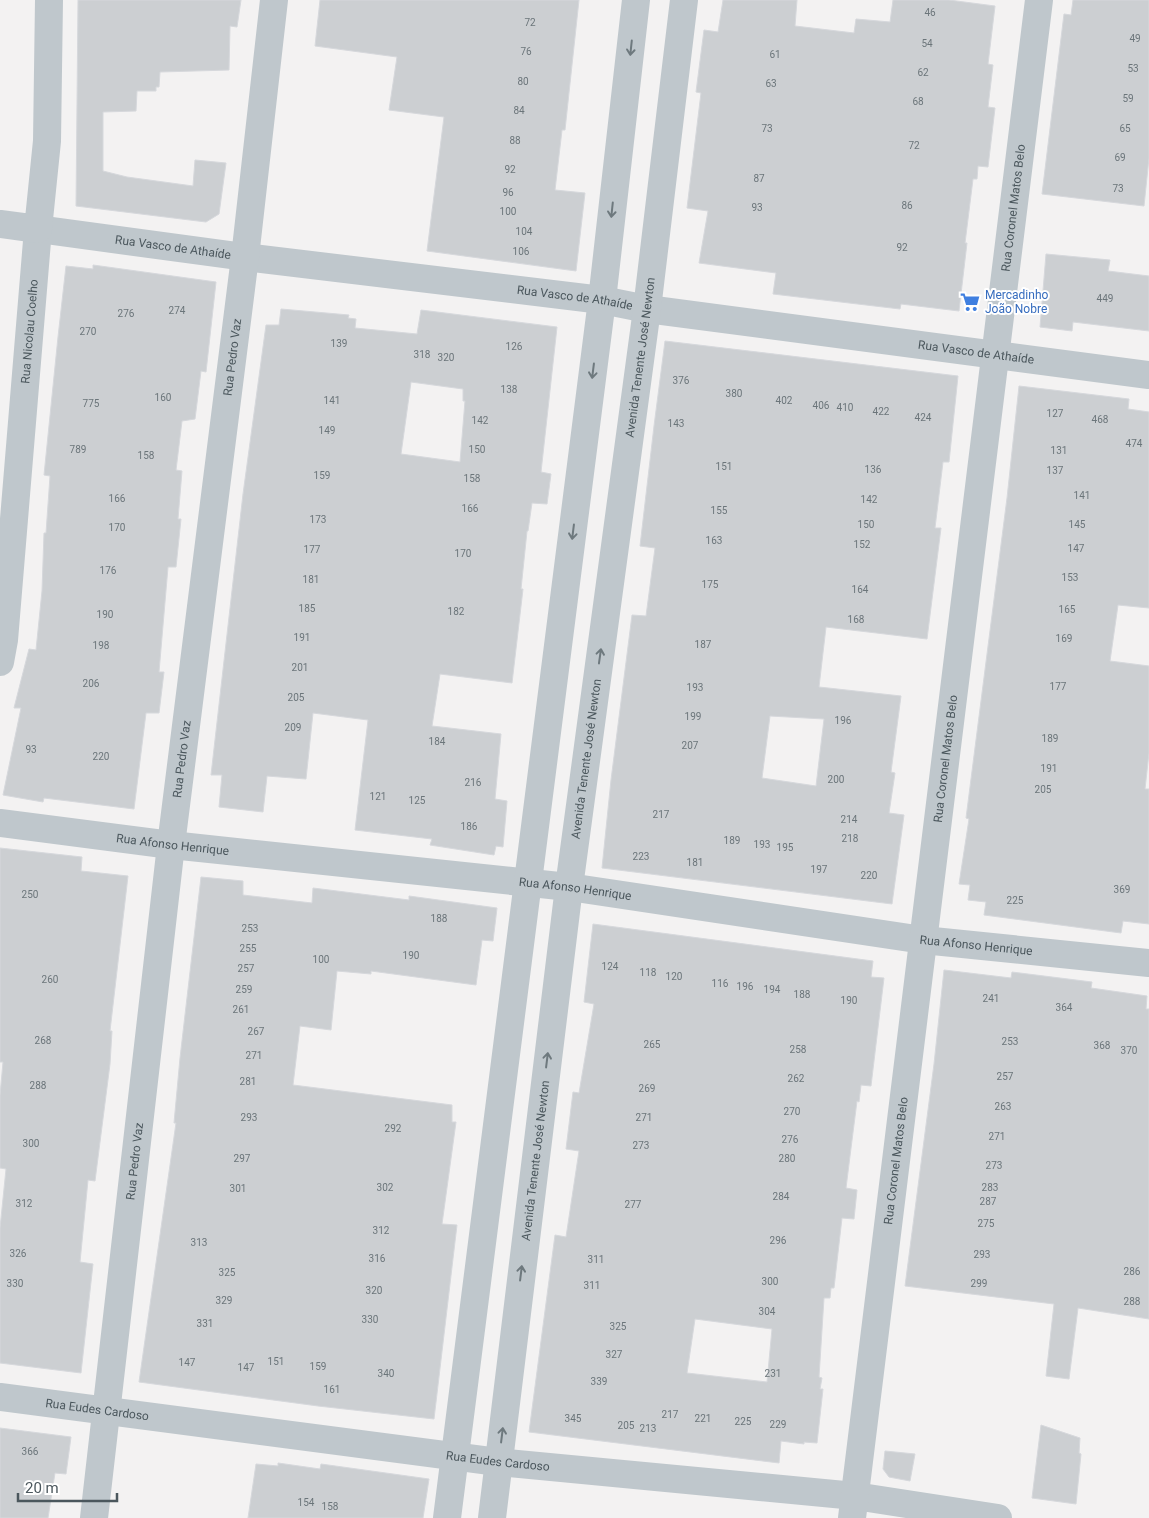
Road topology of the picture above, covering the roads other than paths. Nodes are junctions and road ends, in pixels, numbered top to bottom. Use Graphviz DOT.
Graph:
graph roads {
  1 [pos="49,0"];
  2 [pos="274,0"];
  3 [pos="636,0"];
  4 [pos="684,0"];
  5 [pos="1039,0"];
  6 [pos="0,224"];
  7 [pos="38,229"];
  8 [pos="244,257"];
  9 [pos="602,300"];
  10 [pos="647,309"];
  11 [pos="995,354"];
  12 [pos="1149,375"];
  13 [pos="1,647"];
  14 [pos="0,823"];
  15 [pos="171,845"];
  16 [pos="529,882"];
  17 [pos="569,887"];
  18 [pos="922,940"];
  19 [pos="1149,964"];
  20 [pos="0,1397"];
  21 [pos="106,1410"];
  22 [pos="454,1455"];
  23 [pos="498,1462"];
  24 [pos="853,1507"];
  25 [pos="94,1518"];
  26 [pos="447,1518"];
  27 [pos="492,1518"];
  28 [pos="998,1518"];
  1 -- 7 [label="street, Rua Nicolau Coelho"];
  2 -- 8 [label="street, Rua Pedro Vaz"];
  3 -- 9 [label="street, one-way"];
  4 -- 10 [label="street, Avenida Tenente José Newton"];
  5 -- 11 [label="street, Rua Coronel Matos Belo"];
  6 -- 7 [label="street, Rua Vasco de Athaíde"];
  7 -- 8 [label="street, Rua Vasco de Athaíde"];
  7 -- 13 [label="street, Rua Nicolau Coelho"];
  8 -- 9 [label="street, Rua Vasco de Athaíde"];
  8 -- 15 [label="street, Rua Pedro Vaz"];
  9 -- 10 [label="street, Rua Vasco de Athaíde"];
  9 -- 16 [label="street, one-way"];
  10 -- 11 [label="street, Rua Vasco de Athaíde"];
  17 -- 10 [label="street, Avenida Tenente José Newton, one-way"];
  11 -- 12 [label="street, Rua Vasco de Athaíde"];
  11 -- 18 [label="street, Rua Coronel Matos Belo"];
  14 -- 15 [label="street, Rua Afonso Henrique"];
  15 -- 16 [label="street, Rua Afonso Henrique"];
  15 -- 21 [label="street, Rua Pedro Vaz"];
  16 -- 17 [label="street, Rua Afonso Henrique"];
  16 -- 22 [label="street"];
  17 -- 18 [label="street, Rua Afonso Henrique"];
  23 -- 17 [label="street, Avenida Tenente José Newton, one-way"];
  18 -- 19 [label="street, Rua Afonso Henrique"];
  18 -- 24 [label="street, Rua Coronel Matos Belo"];
  20 -- 21 [label="street, Rua Eudes Cardoso"];
  21 -- 22 [label="street, Rua Eudes Cardoso"];
  21 -- 25 [label="street, Rua Pedro Vaz"];
  22 -- 23 [label="street, Rua Eudes Cardoso"];
  22 -- 26 [label="street"];
  23 -- 24 [label="street, Rua Eudes Cardoso"];
  23 -- 27 [label="street, Avenida Tenente José Newton"];
  24 -- 28 [label="street, Rua Eudes Cardoso"];
}
